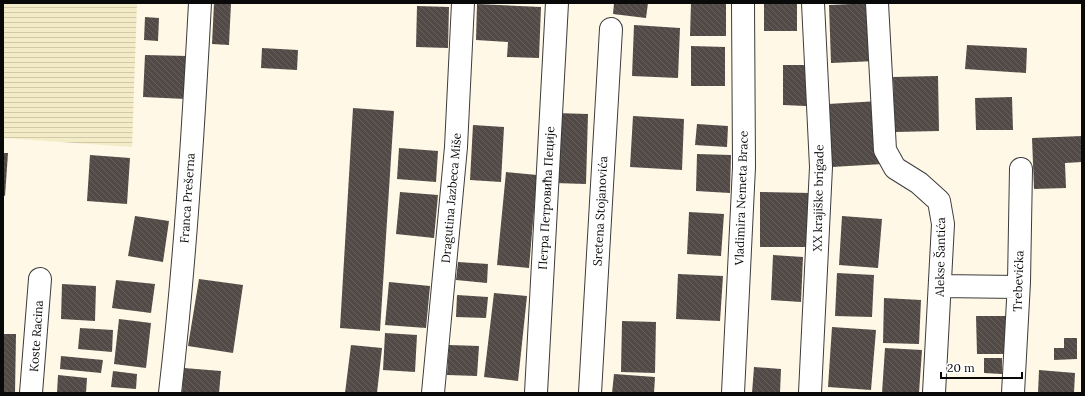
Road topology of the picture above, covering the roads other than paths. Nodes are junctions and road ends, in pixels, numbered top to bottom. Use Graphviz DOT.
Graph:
graph roads {
  1 [pos="200,3"];
  2 [pos="463,3"];
  3 [pos="557,3"];
  4 [pos="743,3"];
  5 [pos="813,3"];
  6 [pos="877,3"];
  7 [pos="611,29"];
  8 [pos="1021,169"];
  9 [pos="40,279"];
  10 [pos="940,286"];
  11 [pos="1018,287"];
  12 [pos="31,393"];
  13 [pos="170,393"];
  14 [pos="433,393"];
  15 [pos="536,393"];
  16 [pos="590,393"];
  17 [pos="733,393"];
  18 [pos="810,393"];
  19 [pos="934,393"];
  20 [pos="1013,393"];
  1 -- 13 [label="street, Franca Prešerna"];
  2 -- 14 [label="street, Dragutina Jazbeca Miše"];
  3 -- 15 [label="street, Петра Петровића Пеције"];
  4 -- 17 [label="street, Vladimira Nemeta Brace"];
  5 -- 18 [label="street, XX krajiške brigade"];
  6 -- 10 [label="street, Alekse Šantića"];
  7 -- 16 [label="street, Sretena Stojanovića"];
  8 -- 11 [label="street, Trebevićka"];
  9 -- 12 [label="street, Koste Racina"];
  10 -- 11 [label="street"];
  10 -- 19 [label="street, Alekse Šantića"];
  11 -- 20 [label="street, Trebevićka"];
}
